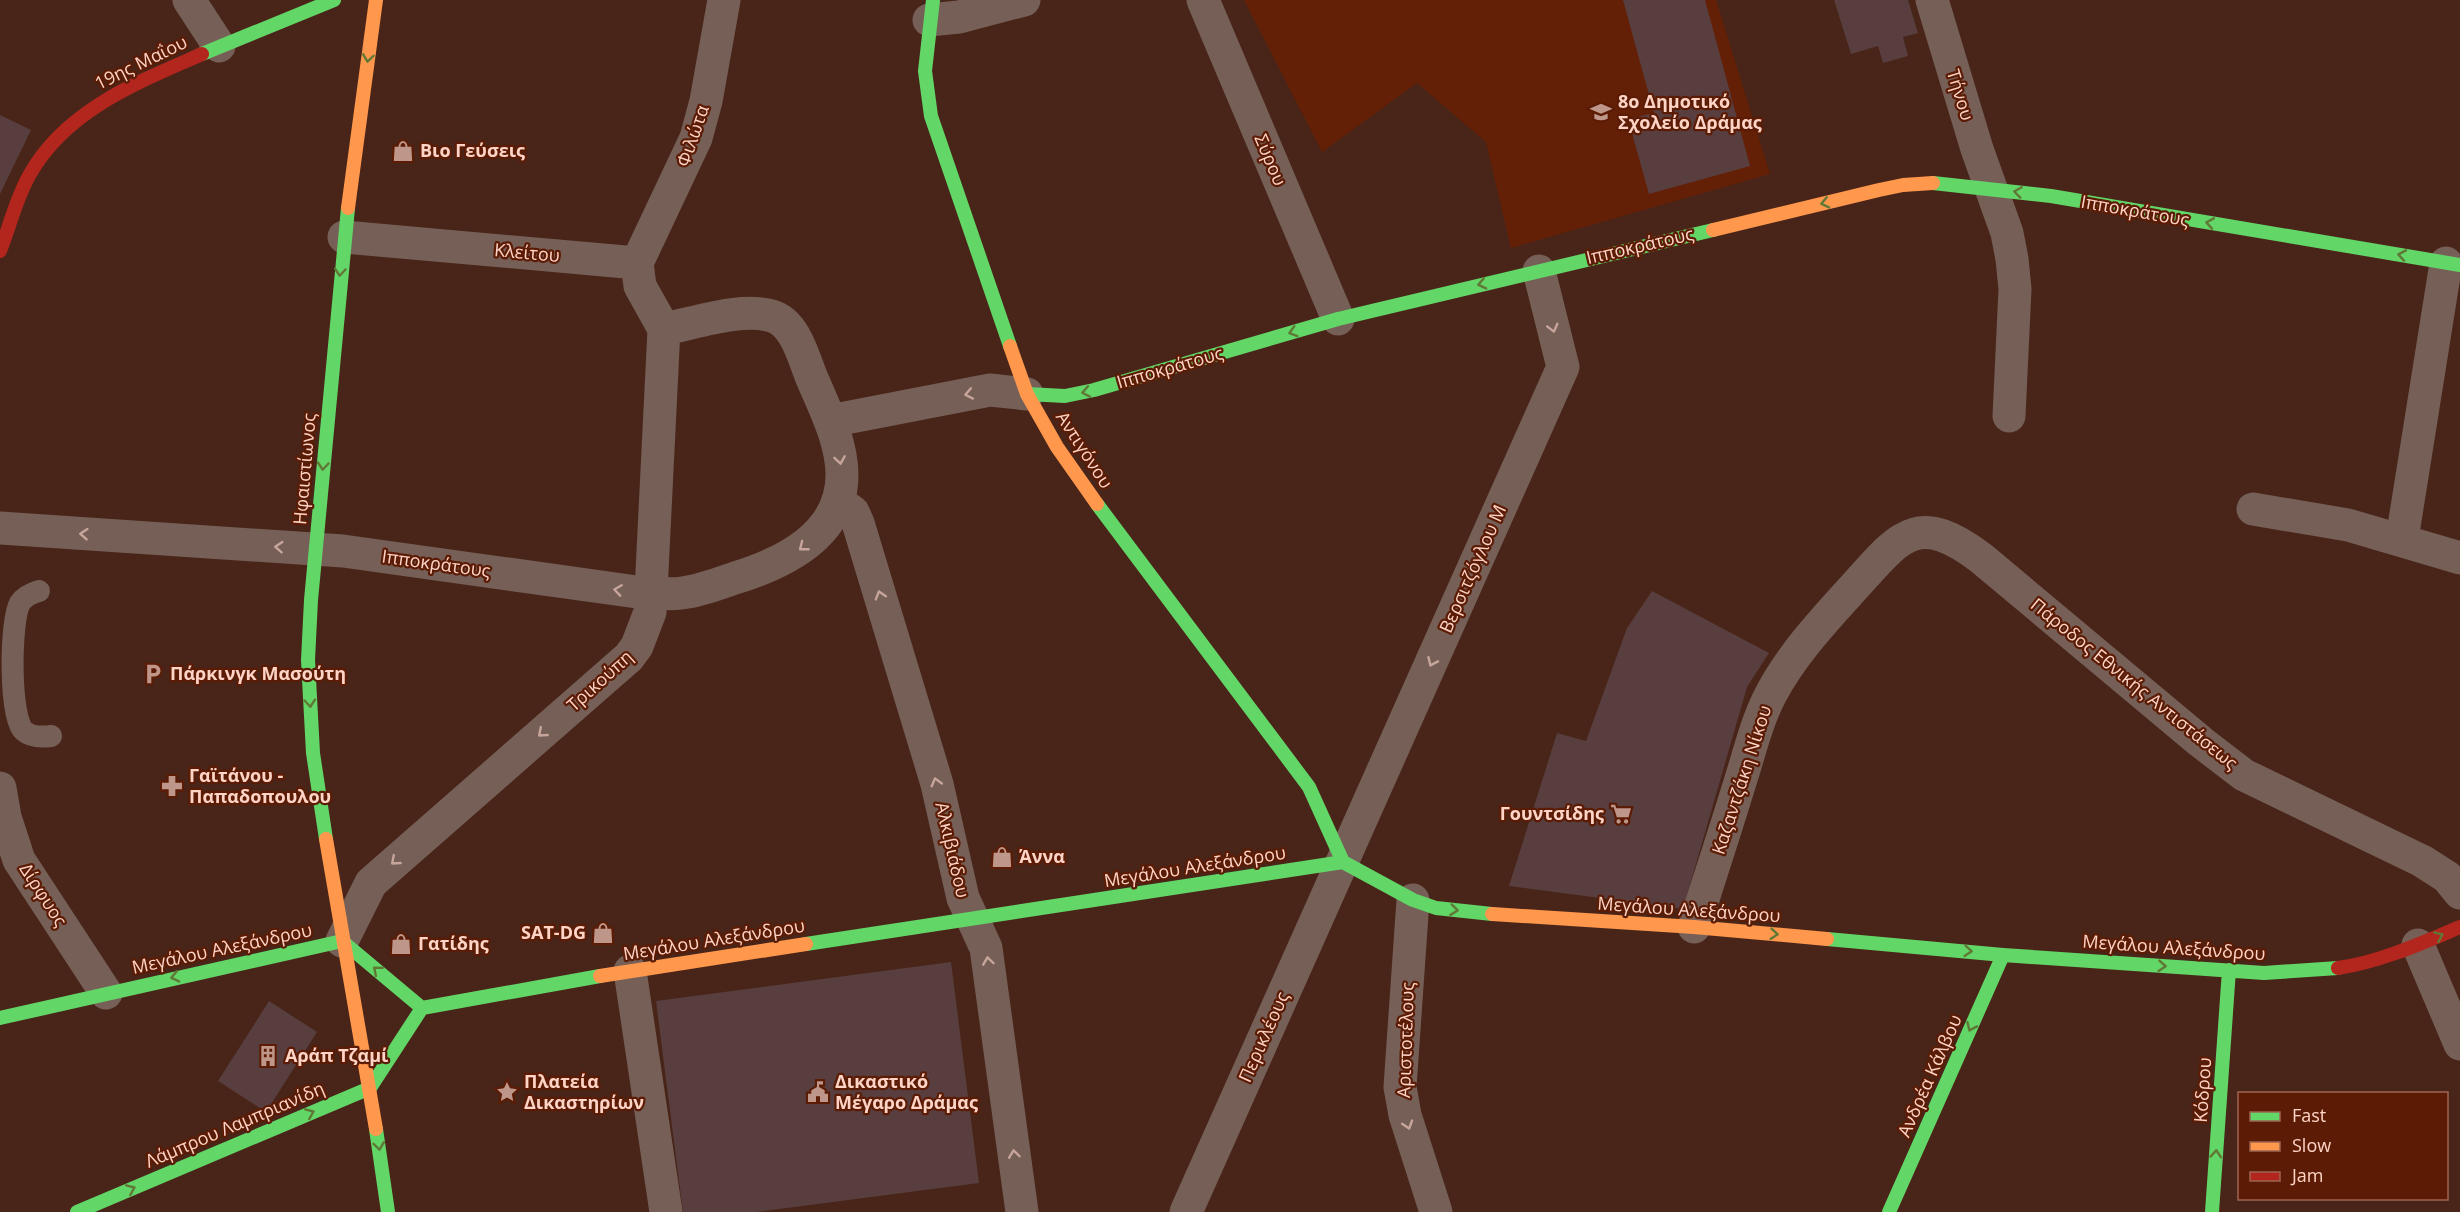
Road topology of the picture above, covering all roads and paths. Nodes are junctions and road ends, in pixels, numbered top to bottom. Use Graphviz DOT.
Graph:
graph roads {
  1 [pos="189,0"];
  2 [pos="334,0"];
  3 [pos="376,0"];
  4 [pos="724,0"];
  5 [pos="1024,0"];
  6 [pos="1203,0"];
  7 [pos="1932,0"];
  8 [pos="931,10"];
  9 [pos="219,46"];
  10 [pos="1991,188"];
  11 [pos="344,237"];
  12 [pos="0,251"];
  13 [pos="638,263"];
  14 [pos="2453,264"];
  15 [pos="1539,271"];
  16 [pos="1338,319"];
  17 [pos="664,329"];
  18 [pos="1028,394"];
  19 [pos="2009,416"];
  20 [pos="830,421"];
  21 [pos="838,501"];
  22 [pos="2253,509"];
  23 [pos="0,528"];
  24 [pos="1940,534"];
  25 [pos="2402,539"];
  26 [pos="316,549"];
  27 [pos="2460,558"];
  28 [pos="39,591"];
  29 [pos="652,593"];
  30 [pos="51,736"];
  31 [pos="2,808"];
  32 [pos="1343,862"];
  33 [pos="2460,893"];
  34 [pos="1413,900"];
  35 [pos="972,920"];
  36 [pos="1694,927"];
  37 [pos="2460,927"];
  38 [pos="342,941"];
  39 [pos="2418,945"];
  40 [pos="2003,955"];
  41 [pos="2229,970"];
  42 [pos="630,971"];
  43 [pos="106,993"];
  44 [pos="422,1008"];
  45 [pos="0,1018"];
  46 [pos="2460,1044"];
  47 [pos="370,1088"];
  48 [pos="77,1212"];
  49 [pos="388,1212"];
  50 [pos="666,1212"];
  51 [pos="1018,1212"];
  52 [pos="1186,1212"];
  53 [pos="1436,1212"];
  54 [pos="1889,1212"];
  55 [pos="2212,1212"];
  1 -- 9 [label="street"];
  2 -- 9 [label="street, 19ης Μαΐου"];
  3 -- 11 [label="street, Ηφαιστίωνος, one-way"];
  4 -- 13 [label="street, Φιλώτα"];
  5 -- 8 [label="street"];
  6 -- 16 [label="street, Σύρου"];
  7 -- 10 [label="street, Τήνου"];
  8 -- 18 [label="street, Αντιγόνου"];
  9 -- 12 [label="street, 19ης Μαΐου"];
  14 -- 10 [label="street, Ιπποκράτους, one-way"];
  10 -- 15 [label="street, Ιπποκράτους, one-way"];
  10 -- 19 [label="street, Τήνου"];
  11 -- 13 [label="street, Κλείτου"];
  11 -- 26 [label="street, Ηφαιστίωνος, one-way"];
  13 -- 17 [label="street"];
  14 -- 25 [label="street"];
  15 -- 16 [label="street, Ιπποκράτους, one-way"];
  15 -- 32 [label="street, Βερσιτζόγλου Μ, one-way"];
  16 -- 18 [label="street, Ιπποκράτους, one-way"];
  17 -- 20 [label="street"];
  17 -- 29 [label="street, Τρικούπη"];
  18 -- 20 [label="street, Ιπποκράτους, one-way"];
  18 -- 32 [label="street, Αντιγόνου"];
  20 -- 21 [label="street, one-way"];
  21 -- 29 [label="street, Ιπποκράτους, one-way"];
  35 -- 21 [label="street, Αλκιβιάδου, one-way"];
  22 -- 25 [label="street"];
  26 -- 23 [label="street, Ιπποκράτους, one-way"];
  24 -- 33 [label="street, Πάροδος Εθνικής Αντιστάσεως"];
  24 -- 36 [label="street, Καζαντζάκη Νίκου"];
  25 -- 27 [label="street"];
  29 -- 26 [label="street, Ιπποκράτους, one-way"];
  26 -- 38 [label="street, Ηφαιστίωνος, one-way"];
  28 -- 30 [label="lane"];
  29 -- 38 [label="street, Τρικούπη, one-way"];
  31 -- 43 [label="street, Δίρφυος"];
  32 -- 34 [label="street, Μεγάλου Αλεξάνδρου"];
  32 -- 35 [label="street, Μεγάλου Αλεξάνδρου"];
  32 -- 52 [label="street, Περικλέους"];
  34 -- 36 [label="street, Μεγάλου Αλεξάνδρου, one-way"];
  34 -- 53 [label="street, Αριστοτέλους, one-way"];
  35 -- 42 [label="street, Μεγάλου Αλεξάνδρου"];
  51 -- 35 [label="street, Αλκιβιάδου, one-way"];
  36 -- 40 [label="street, Μεγάλου Αλεξάνδρου, one-way"];
  39 -- 37 [label="street, Μεγάλου Αλεξάνδρου, one-way"];
  38 -- 43 [label="street, Μεγάλου Αλεξάνδρου, one-way"];
  44 -- 38 [label="street, one-way"];
  38 -- 47 [label="street"];
  39 -- 41 [label="street, Μεγάλου Αλεξάνδρου"];
  39 -- 46 [label="street"];
  40 -- 41 [label="street, Μεγάλου Αλεξάνδρου, one-way"];
  40 -- 54 [label="street, Ανδρέα Κάλβου, one-way"];
  55 -- 41 [label="street, Κόδρου, one-way"];
  42 -- 44 [label="street, Μεγάλου Αλεξάνδρου"];
  42 -- 50 [label="street"];
  43 -- 45 [label="street, Μεγάλου Αλεξάνδρου"];
  44 -- 47 [label="street"];
  48 -- 47 [label="street, Λάμπρου Λαμπριανίδη, one-way"];
  47 -- 49 [label="street, one-way"];
}
